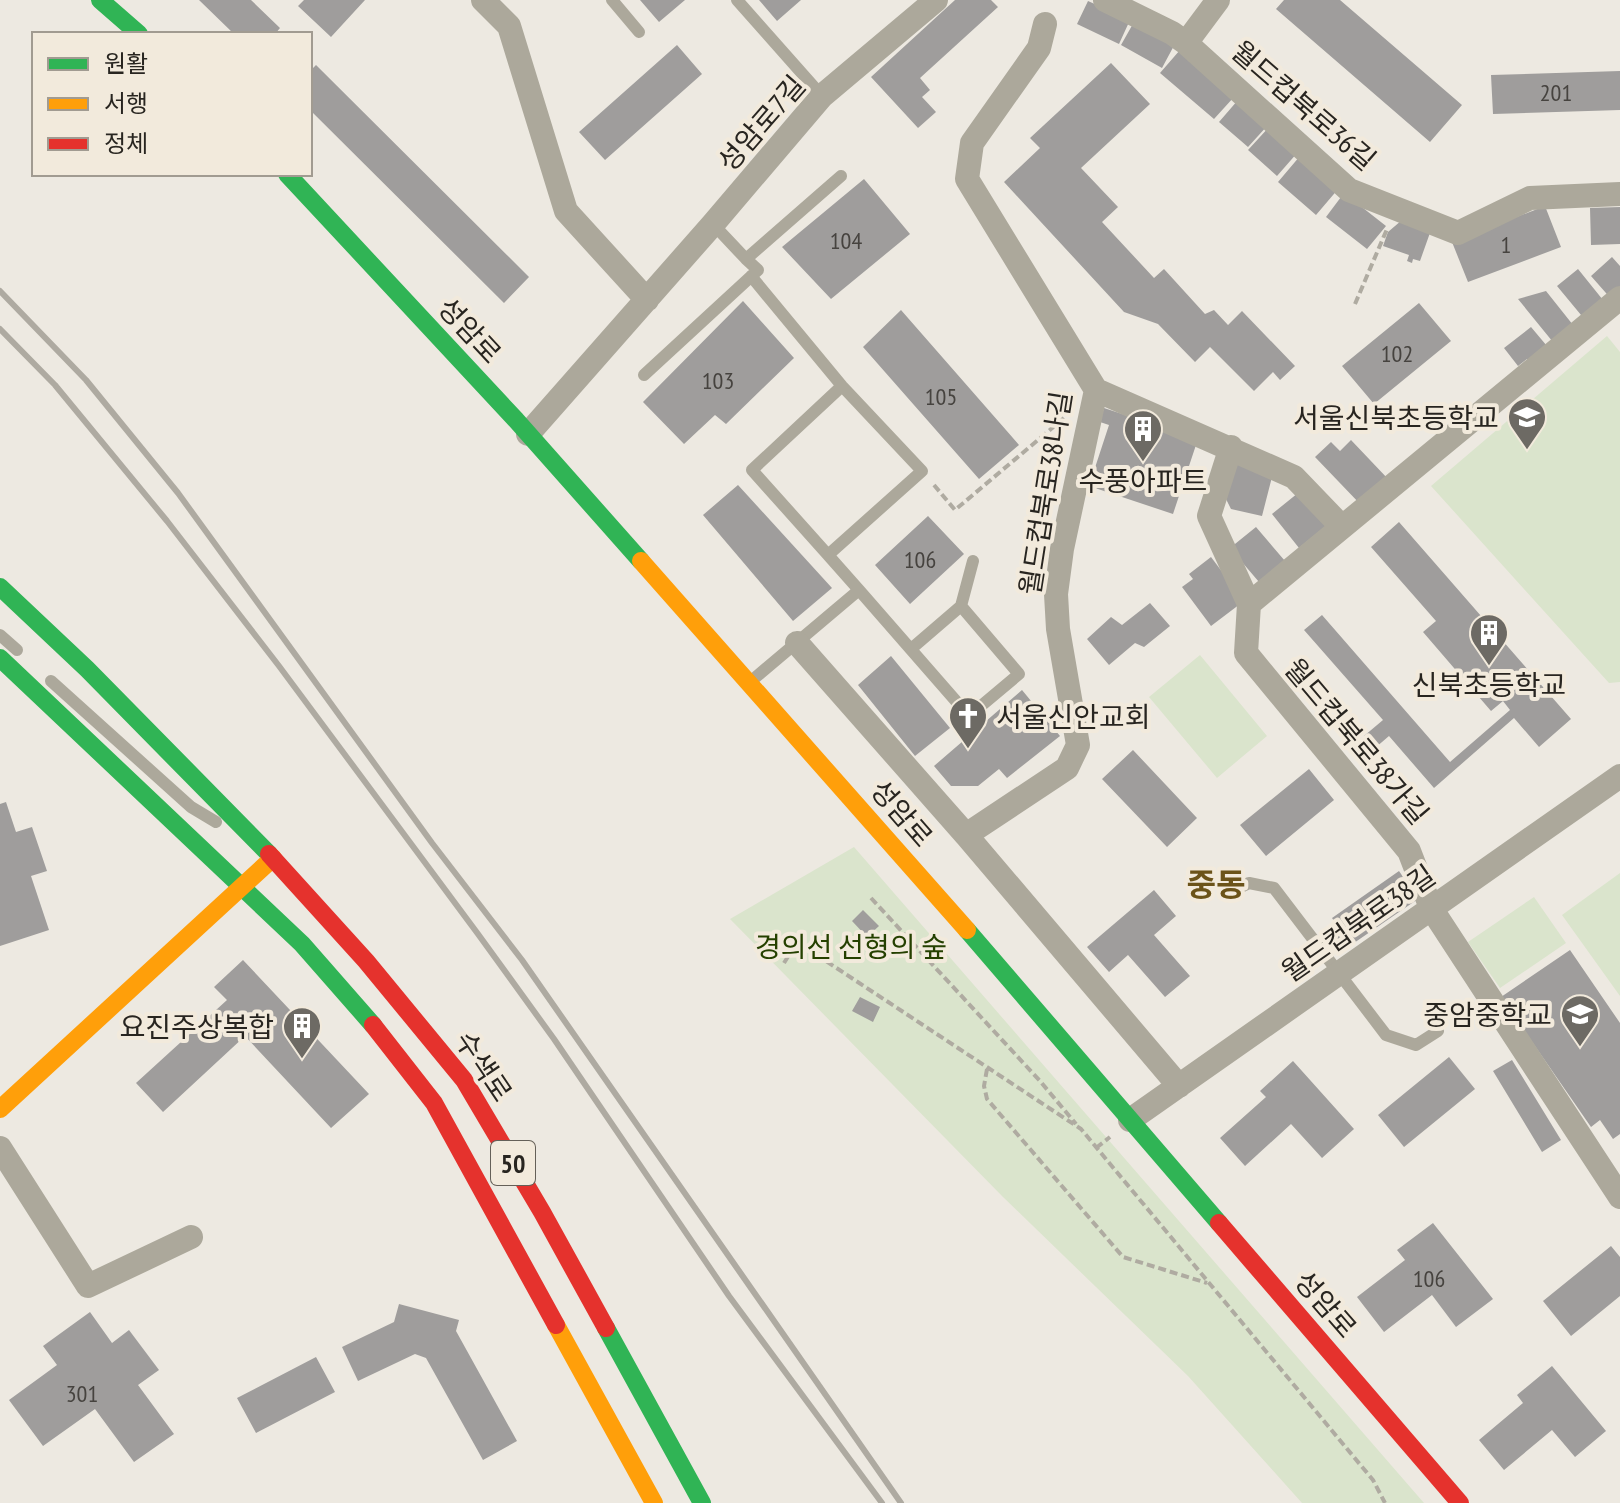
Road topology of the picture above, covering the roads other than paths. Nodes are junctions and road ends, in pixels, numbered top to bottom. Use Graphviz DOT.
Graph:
graph roads {
  1 [pos="100,0"];
  2 [pos="483,0"];
  3 [pos="612,0"];
  4 [pos="737,0"];
  5 [pos="936,0"];
  6 [pos="1105,0"];
  7 [pos="1218,0"];
  8 [pos="1045,24"];
  9 [pos="137,32"];
  10 [pos="639,32"];
  11 [pos="1186,43"];
  12 [pos="822,96"];
  13 [pos="289,176"];
  14 [pos="841,176"];
  15 [pos="1620,194"];
  16 [pos="713,224"];
  17 [pos="746,259"];
  18 [pos="751,276"];
  19 [pos="1620,298"];
  20 [pos="647,300"];
  21 [pos="644,375"];
  22 [pos="842,386"];
  23 [pos="1096,390"];
  24 [pos="528,434"];
  25 [pos="1231,447"];
  26 [pos="1342,527"];
  27 [pos="828,555"];
  28 [pos="973,561"];
  29 [pos="0,587"];
  30 [pos="859,590"];
  31 [pos="1249,604"];
  32 [pos="961,606"];
  33 [pos="0,635"];
  34 [pos="797,643"];
  35 [pos="911,649"];
  36 [pos="22,655"];
  37 [pos="0,658"];
  38 [pos="45,675"];
  39 [pos="749,683"];
  40 [pos="1620,776"];
  41 [pos="966,835"];
  42 [pos="273,858"];
  43 [pos="244,885"];
  44 [pos="1228,893"];
  45 [pos="1431,908"];
  46 [pos="1339,974"];
  47 [pos="1438,1031"];
  48 [pos="1179,1086"];
  49 [pos="0,1109"];
  50 [pos="1130,1120"];
  51 [pos="0,1148"];
  52 [pos="1620,1197"];
  53 [pos="191,1237"];
  54 [pos="654,1503"];
  55 [pos="702,1503"];
  56 [pos="1460,1503"];
  1 -- 9 [label="main road"];
  2 -- 20 [label="street"];
  3 -- 10 [label="lane"];
  4 -- 12 [label="lane"];
  5 -- 12 [label="street, 성암로7길"];
  6 -- 11 [label="street"];
  7 -- 11 [label="street, 월드컵북로36길"];
  8 -- 23 [label="street, 월드컵북로38나길"];
  11 -- 15 [label="street, 월드컵북로36길"];
  12 -- 16 [label="street, 성암로7길"];
  13 -- 24 [label="main road, 성암로"];
  14 -- 17 [label="lane"];
  16 -- 17 [label="lane"];
  16 -- 20 [label="street, 성암로7길"];
  17 -- 18 [label="lane"];
  18 -- 21 [label="lane"];
  18 -- 22 [label="lane"];
  19 -- 26 [label="street"];
  20 -- 24 [label="street, 성암로7길"];
  22 -- 27 [label="lane"];
  22 -- 27 [label="lane"];
  23 -- 25 [label="street"];
  23 -- 41 [label="street, 월드컵북로38나길"];
  24 -- 39 [label="main road, 성암로"];
  25 -- 26 [label="street"];
  25 -- 31 [label="street, 월드컵북로38가길"];
  26 -- 31 [label="street"];
  27 -- 30 [label="lane"];
  28 -- 32 [label="lane"];
  29 -- 42 [label="main road, 수색로 / 50"];
  30 -- 34 [label="lane"];
  30 -- 35 [label="lane"];
  31 -- 45 [label="street, 월드컵북로38가길"];
  32 -- 35 [label="lane"];
  32 -- 35 [label="lane"];
  33 -- 36 [label="lane"];
  34 -- 39 [label="lane"];
  34 -- 41 [label="street"];
  37 -- 43 [label="main road, 50"];
  38 -- 42 [label="lane"];
  39 -- 50 [label="main road, 성암로"];
  40 -- 45 [label="street, 월드컵북로38길"];
  41 -- 48 [label="street"];
  42 -- 43 [label="main road"];
  42 -- 55 [label="main road, 수색로 / 50"];
  43 -- 49 [label="main road"];
  43 -- 54 [label="main road, 50"];
  44 -- 46 [label="lane"];
  45 -- 46 [label="street, 월드컵북로38길"];
  45 -- 52 [label="street, 월드컵북로38가길"];
  46 -- 47 [label="lane"];
  46 -- 48 [label="street, 월드컵북로38길"];
  48 -- 50 [label="street, 월드컵북로38길"];
  50 -- 56 [label="main road, 성암로"];
  51 -- 53 [label="street"];
}
